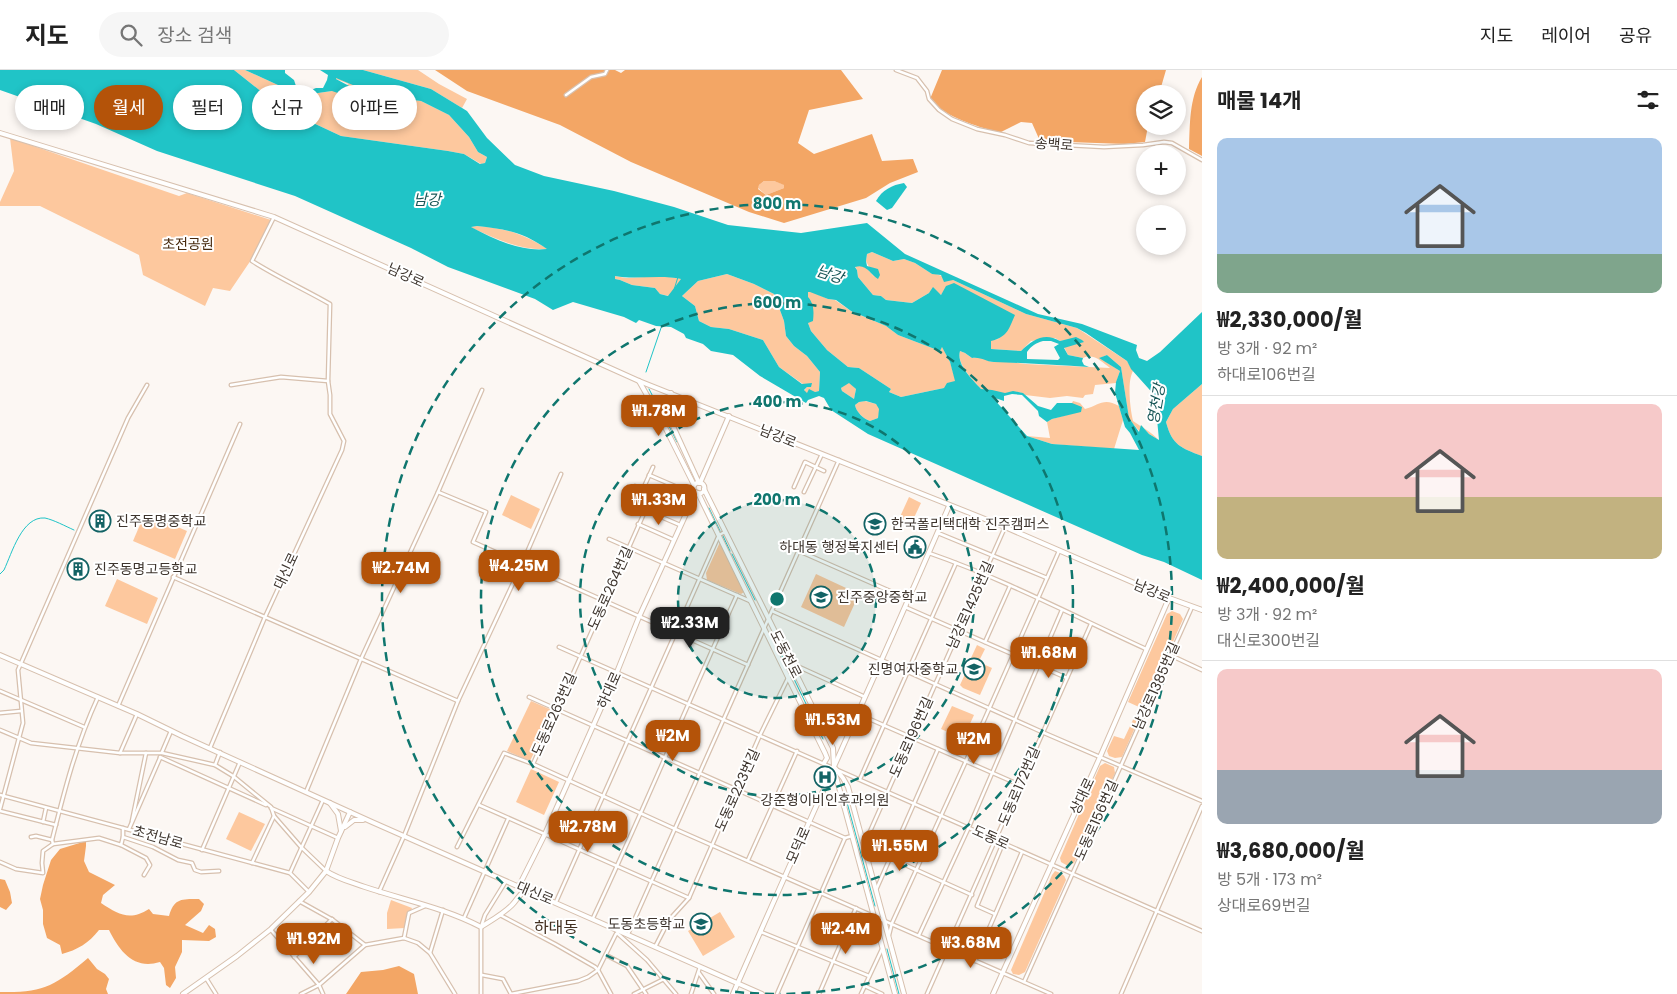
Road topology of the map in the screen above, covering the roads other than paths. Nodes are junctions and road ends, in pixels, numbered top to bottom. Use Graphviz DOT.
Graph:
graph roads {
  1 [pos="607,70"];
  2 [pos="896,70"];
  3 [pos="566,95"];
  4 [pos="0,133"];
  5 [pos="1202,160"];
  6 [pos="274,217"];
  7 [pos="328,381"];
  8 [pos="639,381"];
  9 [pos="147,385"];
  10 [pos="231,385"];
  11 [pos="482,390"];
  12 [pos="671,393"];
  13 [pos="729,416"];
  14 [pos="668,417"];
  15 [pos="661,420"];
  16 [pos="240,424"];
  17 [pos="822,454"];
  18 [pos="839,460"];
  19 [pos="653,467"];
  20 [pos="816,467"];
  21 [pos="824,470"];
  22 [pos="561,474"];
  23 [pos="649,475"];
  24 [pos="699,483"];
  25 [pos="636,486"];
  26 [pos="694,486"];
  27 [pos="794,487"];
  28 [pos="643,489"];
  29 [pos="704,489"];
  30 [pos="438,492"];
  31 [pos="804,492"];
  32 [pos="653,493"];
  33 [pos="697,493"];
  34 [pos="678,504"];
  35 [pos="949,506"];
  36 [pos="688,508"];
  37 [pos="645,510"];
  38 [pos="638,524"];
  39 [pos="680,525"];
  40 [pos="1005,527"];
  41 [pos="725,532"];
  42 [pos="938,533"];
  43 [pos="720,535"];
  44 [pos="610,539"];
  45 [pos="674,540"];
  46 [pos="628,548"];
  47 [pos="799,551"];
  48 [pos="1059,551"];
  49 [pos="736,553"];
  50 [pos="929,553"];
  51 [pos="992,555"];
  52 [pos="730,556"];
  53 [pos="663,563"];
  54 [pos="956,563"];
  55 [pos="522,564"];
  56 [pos="984,575"];
  57 [pos="173,576"];
  58 [pos="1046,578"];
  59 [pos="700,579"];
  60 [pos="1010,586"];
  61 [pos="738,595"];
  62 [pos="1038,598"];
  63 [pos="1168,598"];
  64 [pos="908,600"];
  65 [pos="604,602"];
  66 [pos="752,602"];
  67 [pos="905,607"];
  68 [pos="1192,607"];
  69 [pos="764,609"];
  70 [pos="1062,610"];
  71 [pos="1202,610"];
  72 [pos="772,611"];
  73 [pos="758,613"];
  74 [pos="265,617"];
  75 [pos="639,617"];
  76 [pos="932,618"];
  77 [pos="769,619"];
  78 [pos="1091,624"];
  79 [pos="765,628"];
  80 [pos="959,630"];
  81 [pos="676,633"];
  82 [pos="986,642"];
  83 [pos="559,647"];
  84 [pos="713,649"];
  85 [pos="1146,649"];
  86 [pos="1013,654"];
  87 [pos="0,655"];
  88 [pos="1170,655"];
  89 [pos="580,656"];
  90 [pos="361,659"];
  91 [pos="882,660"];
  92 [pos="21,663"];
  93 [pos="748,665"];
  94 [pos="1038,665"];
  95 [pos="793,668"];
  96 [pos="1202,670"];
  97 [pos="908,671"];
  98 [pos="617,672"];
  99 [pos="788,676"];
  100 [pos="1067,678"];
  101 [pos="936,684"];
  102 [pos="652,689"];
  103 [pos="0,691"];
  104 [pos="98,697"];
  105 [pos="529,697"];
  106 [pos="865,698"];
  107 [pos="19,699"];
  108 [pos="458,701"];
  109 [pos="688,703"];
  110 [pos="118,706"];
  111 [pos="989,708"];
  112 [pos="556,710"];
  113 [pos="21,711"];
  114 [pos="0,713"];
  115 [pos="137,714"];
  116 [pos="858,714"];
  117 [pos="723,719"];
  118 [pos="1015,719"];
  119 [pos="592,726"];
  120 [pos="884,726"];
  121 [pos="84,728"];
  122 [pos="0,730"];
  123 [pos="171,731"];
  124 [pos="1042,732"];
  125 [pos="760,735"];
  126 [pos="911,737"];
  127 [pos="19,738"];
  128 [pos="628,742"];
  129 [pos="210,748"];
  130 [pos="833,748"];
  131 [pos="76,749"];
  132 [pos="938,749"];
  133 [pos="798,751"];
  134 [pos="162,752"];
  135 [pos="220,752"];
  136 [pos="120,753"];
  137 [pos="146,753"];
  138 [pos="825,753"];
  139 [pos="1100,756"];
  140 [pos="160,757"];
  141 [pos="665,758"];
  142 [pos="966,761"];
  143 [pos="240,762"];
  144 [pos="824,763"];
  145 [pos="533,764"];
  146 [pos="215,765"];
  147 [pos="1120,766"];
  148 [pos="834,767"];
  149 [pos="992,772"];
  150 [pos="700,773"];
  151 [pos="233,776"];
  152 [pos="860,779"];
  153 [pos="568,780"];
  154 [pos="1020,785"];
  155 [pos="838,786"];
  156 [pos="847,786"];
  157 [pos="229,788"];
  158 [pos="737,790"];
  159 [pos="888,791"];
  160 [pos="306,792"];
  161 [pos="0,795"];
  162 [pos="604,796"];
  163 [pos="4,797"];
  164 [pos="323,800"];
  165 [pos="1202,801"];
  166 [pos="330,803"];
  167 [pos="914,803"];
  168 [pos="479,806"];
  169 [pos="773,806"];
  170 [pos="1202,806"];
  171 [pos="271,807"];
  172 [pos="46,808"];
  173 [pos="0,810"];
  174 [pos="59,811"];
  175 [pos="350,812"];
  176 [pos="640,812"];
  177 [pos="941,815"];
  178 [pos="274,816"];
  179 [pos="508,819"];
  180 [pos="43,822"];
  181 [pos="132,822"];
  182 [pos="372,822"];
  183 [pos="808,823"];
  184 [pos="56,825"];
  185 [pos="311,826"];
  186 [pos="124,828"];
  187 [pos="675,828"];
  188 [pos="969,828"];
  189 [pos="129,829"];
  190 [pos="341,832"];
  191 [pos="544,834"];
  192 [pos="404,836"];
  193 [pos="852,836"];
  194 [pos="31,837"];
  195 [pos="123,838"];
  196 [pos="338,838"];
  197 [pos="844,838"];
  198 [pos="52,840"];
  199 [pos="996,840"];
  200 [pos="1003,843"];
  201 [pos="54,844"];
  202 [pos="121,845"];
  203 [pos="713,845"];
  204 [pos="864,846"];
  205 [pos="457,847"];
  206 [pos="301,848"];
  207 [pos="202,850"];
  208 [pos="580,850"];
  209 [pos="1022,851"];
  210 [pos="890,858"];
  211 [pos="748,860"];
  212 [pos="0,862"];
  213 [pos="252,863"];
  214 [pos="1051,864"];
  215 [pos="617,866"];
  216 [pos="917,870"];
  217 [pos="219,871"];
  218 [pos="326,872"];
  219 [pos="484,872"];
  220 [pos="290,873"];
  221 [pos="1072,874"];
  222 [pos="144,875"];
  223 [pos="784,877"];
  224 [pos="506,881"];
  225 [pos="653,882"];
  226 [pos="944,882"];
  227 [pos="519,886"];
  228 [pos="526,890"];
  229 [pos="876,891"];
  230 [pos="309,892"];
  231 [pos="379,892"];
  232 [pos="821,892"];
  233 [pos="972,895"];
  234 [pos="689,898"];
  235 [pos="299,901"];
  236 [pos="556,902"];
  237 [pos="879,904"];
  238 [pos="426,905"];
  239 [pos="870,906"];
  240 [pos="856,908"];
  241 [pos="443,910"];
  242 [pos="1157,911"];
  243 [pos="995,914"];
  244 [pos="500,915"];
  245 [pos="872,915"];
  246 [pos="464,918"];
  247 [pos="592,918"];
  248 [pos="883,919"];
  249 [pos="332,920"];
  250 [pos="892,923"];
  251 [pos="481,927"];
  252 [pos="876,928"];
  253 [pos="885,928"];
  254 [pos="271,929"];
  255 [pos="617,931"];
  256 [pos="1202,931"];
  257 [pos="761,932"];
  258 [pos="628,934"];
  259 [pos="919,935"];
  260 [pos="889,936"];
  261 [pos="404,938"];
  262 [pos="365,946"];
  263 [pos="655,947"];
  264 [pos="798,947"];
  265 [pos="882,948"];
  266 [pos="948,948"];
  267 [pos="430,953"];
  268 [pos="606,955"];
  269 [pos="294,956"];
  270 [pos="975,961"];
  271 [pos="834,962"];
  272 [pos="700,969"];
  273 [pos="598,970"];
  274 [pos="1002,972"];
  275 [pos="482,975"];
  276 [pos="869,976"];
  277 [pos="206,978"];
  278 [pos="664,979"];
  279 [pos="1024,982"];
  280 [pos="738,984"];
  281 [pos="319,985"];
  282 [pos="865,986"];
  283 [pos="643,989"];
  284 [pos="183,994"];
  285 [pos="216,994"];
  286 [pos="301,994"];
  287 [pos="323,994"];
  288 [pos="455,994"];
  289 [pos="481,994"];
  290 [pos="511,994"];
  291 [pos="611,994"];
  292 [pos="634,994"];
  293 [pos="646,994"];
  294 [pos="676,994"];
  295 [pos="692,994"];
  296 [pos="714,994"];
  297 [pos="734,994"];
  298 [pos="762,994"];
  299 [pos="777,994"];
  300 [pos="819,994"];
  301 [pos="861,994"];
  302 [pos="882,994"];
  303 [pos="895,994"];
  304 [pos="904,994"];
  305 [pos="928,994"];
  306 [pos="993,994"];
  307 [pos="1051,994"];
  308 [pos="1121,994"];
  1 -- 3 [label="street"];
  2 -- 5 [label="street, 송백로"];
  4 -- 6 [label="street, 남강로"];
  6 -- 7 [label="street"];
  6 -- 8 [label="street, 남강로"];
  7 -- 10 [label="street"];
  7 -- 74 [label="street, 대신로"];
  8 -- 12 [label="street, 남강로"];
  8 -- 15 [label="street"];
  9 -- 92 [label="street"];
  11 -- 30 [label="street"];
  12 -- 13 [label="street, 남강로"];
  12 -- 14 [label="street"];
  13 -- 17 [label="street, 남강로"];
  13 -- 24 [label="street"];
  14 -- 15 [label="street"];
  14 -- 24 [label="street"];
  15 -- 26 [label="street"];
  16 -- 57 [label="street"];
  17 -- 18 [label="street, 남강로"];
  17 -- 20 [label="street"];
  18 -- 35 [label="street, 남강로"];
  18 -- 47 [label="street"];
  19 -- 23 [label="street"];
  20 -- 21 [label="street"];
  20 -- 27 [label="street"];
  20 -- 31 [label="street"];
  22 -- 55 [label="street"];
  23 -- 28 [label="street"];
  23 -- 34 [label="street"];
  24 -- 26 [label="street"];
  24 -- 29 [label="street"];
  25 -- 28 [label="street"];
  26 -- 33 [label="street"];
  28 -- 32 [label="street"];
  29 -- 33 [label="street"];
  29 -- 41 [label="street, 도동천로"];
  30 -- 55 [label="street"];
  30 -- 90 [label="street"];
  32 -- 34 [label="street"];
  32 -- 37 [label="street, 도동로264번길"];
  33 -- 36 [label="street, 하대로"];
  33 -- 43 [label="street, 도동천로"];
  34 -- 36 [label="street"];
  35 -- 40 [label="street, 남강로"];
  35 -- 42 [label="street, 모덕로"];
  36 -- 39 [label="street, 하대로"];
  37 -- 38 [label="street, 도동로264번길"];
  37 -- 39 [label="street"];
  38 -- 45 [label="street"];
  38 -- 46 [label="street, 도동로264번길"];
  39 -- 45 [label="street, 하대로"];
  40 -- 48 [label="street, 남강로"];
  40 -- 51 [label="street, 남강로1425번길"];
  41 -- 43 [label="street"];
  41 -- 49 [label="street, 도동천로"];
  42 -- 50 [label="street, 모덕로"];
  42 -- 51 [label="street"];
  43 -- 52 [label="street, 도동천로"];
  43 -- 59 [label="street"];
  44 -- 46 [label="street"];
  45 -- 53 [label="street, 하대로"];
  46 -- 53 [label="street"];
  46 -- 65 [label="street, 도동로264번길"];
  47 -- 64 [label="street"];
  47 -- 72 [label="street"];
  48 -- 58 [label="street"];
  48 -- 63 [label="street, 남강로"];
  49 -- 52 [label="street"];
  49 -- 69 [label="street, 도동천로"];
  50 -- 54 [label="street"];
  50 -- 64 [label="street, 모덕로"];
  51 -- 56 [label="street, 남강로1425번길"];
  51 -- 58 [label="street"];
  52 -- 66 [label="street, 도동천로"];
  53 -- 59 [label="street"];
  53 -- 75 [label="street, 하대로"];
  54 -- 56 [label="street"];
  54 -- 76 [label="street"];
  55 -- 65 [label="street"];
  55 -- 108 [label="street"];
  56 -- 60 [label="street"];
  56 -- 80 [label="street, 남강로1425번길"];
  57 -- 74 [label="street"];
  57 -- 110 [label="street"];
  58 -- 62 [label="street"];
  59 -- 61 [label="street"];
  59 -- 81 [label="street"];
  60 -- 62 [label="street"];
  60 -- 82 [label="street"];
  61 -- 66 [label="street"];
  61 -- 84 [label="street"];
  62 -- 70 [label="street"];
  62 -- 86 [label="street"];
  63 -- 68 [label="street, 남강로"];
  63 -- 85 [label="street, 상대로"];
  64 -- 67 [label="street, 모덕로"];
  65 -- 75 [label="street"];
  65 -- 89 [label="street, 도동로264번길"];
  66 -- 73 [label="street, 도동천로"];
  67 -- 76 [label="street"];
  67 -- 91 [label="street, 모덕로"];
  68 -- 71 [label="street, 남강로"];
  68 -- 88 [label="street, 남강로1385번길"];
  69 -- 73 [label="street"];
  69 -- 77 [label="street, 도동천로"];
  70 -- 78 [label="street"];
  70 -- 94 [label="street"];
  72 -- 77 [label="street"];
  72 -- 91 [label="street"];
  73 -- 79 [label="street, 도동천로"];
  74 -- 90 [label="street"];
  74 -- 129 [label="street, 대신로"];
  75 -- 81 [label="street"];
  75 -- 98 [label="street, 하대로"];
  76 -- 80 [label="street"];
  76 -- 97 [label="street"];
  77 -- 79 [label="street"];
  77 -- 95 [label="street, 도동천로"];
  78 -- 85 [label="street"];
  78 -- 100 [label="street, 도동로172번길"];
  79 -- 93 [label="street"];
  79 -- 99 [label="street, 도동천로"];
  80 -- 82 [label="street"];
  80 -- 101 [label="street, 남강로1425번길"];
  81 -- 84 [label="street"];
  81 -- 102 [label="street"];
  82 -- 86 [label="street"];
  83 -- 89 [label="street, 도동로"];
  84 -- 93 [label="street"];
  84 -- 109 [label="street"];
  85 -- 139 [label="street, 상대로"];
  86 -- 94 [label="street"];
  86 -- 111 [label="street"];
  87 -- 92 [label="street, 대신로"];
  88 -- 96 [label="street"];
  88 -- 147 [label="street, 남강로1385번길"];
  89 -- 98 [label="street, 도동로"];
  89 -- 112 [label="street, 도동로263번길"];
  90 -- 108 [label="street"];
  90 -- 160 [label="street"];
  91 -- 97 [label="street"];
  91 -- 106 [label="street, 모덕로"];
  92 -- 104 [label="street, 대신로"];
  92 -- 107 [label="street"];
  93 -- 117 [label="street"];
  94 -- 100 [label="street"];
  94 -- 118 [label="street"];
  95 -- 99 [label="street, 도동로223번길"];
  95 -- 106 [label="street"];
  95 -- 130 [label="street, 도동천로"];
  97 -- 101 [label="street"];
  97 -- 120 [label="street"];
  98 -- 102 [label="street, 도동로"];
  98 -- 119 [label="street, 하대로"];
  99 -- 125 [label="street, 도동로223번길"];
  99 -- 138 [label="street, 도동천로"];
  100 -- 124 [label="street, 도동로172번길"];
  101 -- 111 [label="street"];
  101 -- 126 [label="street, 도동로196번길"];
  102 -- 109 [label="street, 도동로"];
  102 -- 128 [label="street"];
  103 -- 107 [label="street"];
  104 -- 110 [label="street, 대신로"];
  104 -- 121 [label="street"];
  105 -- 112 [label="street"];
  106 -- 116 [label="street, 모덕로"];
  107 -- 113 [label="street"];
  107 -- 121 [label="street"];
  108 -- 192 [label="street"];
  109 -- 117 [label="street, 도동로"];
  109 -- 141 [label="street"];
  110 -- 115 [label="street, 대신로"];
  111 -- 118 [label="street"];
  111 -- 142 [label="street"];
  112 -- 119 [label="street"];
  112 -- 145 [label="street, 도동로263번길"];
  113 -- 114 [label="street"];
  113 -- 127 [label="street"];
  115 -- 123 [label="street, 대신로"];
  115 -- 136 [label="street"];
  116 -- 120 [label="street"];
  116 -- 148 [label="street, 모덕로"];
  117 -- 125 [label="street, 도동로"];
  117 -- 150 [label="street"];
  118 -- 124 [label="street"];
  118 -- 149 [label="street"];
  119 -- 128 [label="street"];
  119 -- 153 [label="street, 하대로"];
  120 -- 126 [label="street"];
  120 -- 152 [label="street"];
  121 -- 131 [label="street"];
  122 -- 127 [label="street"];
  123 -- 129 [label="street, 대신로"];
  123 -- 134 [label="street"];
  124 -- 139 [label="street"];
  124 -- 154 [label="street, 도동로172번길"];
  125 -- 133 [label="street, 도동로"];
  125 -- 158 [label="street, 도동로223번길"];
  126 -- 132 [label="street"];
  126 -- 159 [label="street, 도동로196번길"];
  127 -- 131 [label="street"];
  127 -- 163 [label="street"];
  128 -- 141 [label="street"];
  128 -- 162 [label="street"];
  129 -- 135 [label="street, 대신로"];
  130 -- 138 [label="street"];
  130 -- 148 [label="street, 도동천로"];
  131 -- 136 [label="street"];
  131 -- 174 [label="street"];
  132 -- 142 [label="street"];
  132 -- 167 [label="street"];
  133 -- 144 [label="street, 도동로"];
  133 -- 169 [label="street"];
  134 -- 137 [label="street"];
  134 -- 140 [label="street"];
  134 -- 146 [label="street"];
  135 -- 143 [label="street, 대신로"];
  135 -- 146 [label="street"];
  136 -- 137 [label="street"];
  137 -- 181 [label="street"];
  138 -- 144 [label="street"];
  139 -- 147 [label="street"];
  139 -- 214 [label="street, 상대로"];
  140 -- 157 [label="street"];
  140 -- 181 [label="street"];
  141 -- 150 [label="street"];
  141 -- 176 [label="street"];
  142 -- 149 [label="street"];
  142 -- 177 [label="street"];
  143 -- 151 [label="street"];
  143 -- 160 [label="street, 대신로"];
  144 -- 148 [label="street, 도동로"];
  145 -- 153 [label="street, 도동로263번길"];
  145 -- 168 [label="street"];
  146 -- 151 [label="street"];
  147 -- 165 [label="street"];
  147 -- 221 [label="street, 도동로156번길"];
  148 -- 152 [label="street, 도동로"];
  148 -- 155 [label="street, 도동천로"];
  148 -- 156 [label="street"];
  148 -- 183 [label="street, 모덕로"];
  149 -- 154 [label="street"];
  149 -- 188 [label="street"];
  150 -- 158 [label="street"];
  150 -- 187 [label="street"];
  151 -- 157 [label="street"];
  151 -- 171 [label="street"];
  152 -- 159 [label="street, 도동로"];
  153 -- 162 [label="street, 도동로263번길"];
  153 -- 191 [label="street, 하대로"];
  154 -- 199 [label="street, 도동로172번길"];
  155 -- 156 [label="street"];
  155 -- 193 [label="street, 도동천로"];
  156 -- 204 [label="street"];
  157 -- 171 [label="street"];
  157 -- 207 [label="street"];
  158 -- 169 [label="street"];
  158 -- 203 [label="street, 도동로223번길"];
  159 -- 167 [label="street, 도동로"];
  159 -- 204 [label="street, 도동로196번길"];
  160 -- 164 [label="street, 대신로"];
  161 -- 163 [label="street, 초전남로"];
  162 -- 176 [label="street, 도동로263번길"];
  162 -- 208 [label="street"];
  163 -- 172 [label="street, 초전남로"];
  163 -- 173 [label="street"];
  164 -- 166 [label="street, 대신로"];
  164 -- 185 [label="street"];
  166 -- 175 [label="street, 대신로"];
  166 -- 190 [label="street"];
  167 -- 177 [label="street, 도동로"];
  167 -- 210 [label="street"];
  168 -- 179 [label="street"];
  168 -- 205 [label="street"];
  169 -- 183 [label="street"];
  169 -- 211 [label="street"];
  170 -- 242 [label="street"];
  171 -- 178 [label="street"];
  171 -- 185 [label="street"];
  172 -- 174 [label="street, 초전남로"];
  172 -- 180 [label="street"];
  173 -- 180 [label="street"];
  174 -- 184 [label="street"];
  174 -- 186 [label="street, 초전남로"];
  175 -- 182 [label="street, 대신로"];
  175 -- 190 [label="street"];
  176 -- 187 [label="street, 도동로263번길"];
  176 -- 215 [label="street"];
  177 -- 188 [label="street, 도동로"];
  177 -- 216 [label="street"];
  178 -- 206 [label="street"];
  178 -- 213 [label="street"];
  179 -- 191 [label="street"];
  179 -- 219 [label="street"];
  180 -- 184 [label="street"];
  181 -- 189 [label="street"];
  182 -- 190 [label="street"];
  182 -- 192 [label="street, 대신로"];
  183 -- 197 [label="street"];
  183 -- 223 [label="street, 모덕로"];
  184 -- 198 [label="street"];
  185 -- 196 [label="street"];
  185 -- 206 [label="street"];
  186 -- 189 [label="street, 초전남로"];
  186 -- 195 [label="street"];
  187 -- 203 [label="street, 도동로263번길"];
  187 -- 225 [label="street"];
  188 -- 199 [label="street, 도동로"];
  188 -- 226 [label="street"];
  189 -- 207 [label="street, 초전남로"];
  190 -- 196 [label="street"];
  191 -- 208 [label="street"];
  191 -- 227 [label="street, 하대로"];
  192 -- 219 [label="street, 대신로"];
  192 -- 231 [label="street"];
  193 -- 197 [label="street"];
  193 -- 239 [label="street, 도동천로"];
  194 -- 198 [label="street"];
  195 -- 202 [label="street"];
  195 -- 217 [label="street"];
  196 -- 218 [label="street"];
  197 -- 232 [label="street"];
  198 -- 201 [label="street"];
  199 -- 200 [label="street, 도동로"];
  199 -- 233 [label="street, 도동로172번길"];
  200 -- 209 [label="street, 도동로"];
  200 -- 243 [label="street"];
  201 -- 202 [label="street"];
  201 -- 212 [label="street"];
  202 -- 222 [label="street"];
  203 -- 211 [label="street, 도동로263번길"];
  203 -- 234 [label="street, 도동로223번길"];
  204 -- 229 [label="street"];
  206 -- 218 [label="street"];
  206 -- 220 [label="street"];
  207 -- 213 [label="street, 초전남로"];
  208 -- 215 [label="street"];
  208 -- 236 [label="street"];
  209 -- 214 [label="street, 도동로"];
  209 -- 243 [label="street"];
  210 -- 216 [label="street"];
  210 -- 229 [label="street"];
  211 -- 223 [label="street, 도동로263번길"];
  213 -- 220 [label="street, 초전남로"];
  214 -- 221 [label="street, 도동로"];
  214 -- 274 [label="street, 상대로"];
  215 -- 225 [label="street"];
  215 -- 247 [label="street"];
  216 -- 226 [label="street"];
  216 -- 250 [label="street"];
  218 -- 230 [label="street"];
  218 -- 231 [label="street"];
  219 -- 224 [label="street, 대신로"];
  219 -- 246 [label="street"];
  220 -- 230 [label="street"];
  221 -- 242 [label="street, 도동로"];
  221 -- 279 [label="street, 도동로156번길"];
  223 -- 232 [label="street, 도동로263번길"];
  223 -- 257 [label="street, 모덕로"];
  224 -- 227 [label="street, 대신로"];
  224 -- 251 [label="street, 대신로"];
  225 -- 234 [label="street"];
  225 -- 258 [label="street"];
  226 -- 233 [label="street"];
  226 -- 259 [label="street"];
  227 -- 228 [label="street, 대신로"];
  228 -- 236 [label="street, 대신로"];
  228 -- 244 [label="street"];
  229 -- 237 [label="street"];
  230 -- 235 [label="street"];
  231 -- 238 [label="street"];
  232 -- 240 [label="street, 도동로263번길"];
  232 -- 264 [label="street"];
  233 -- 266 [label="street, 도동로172번길"];
  234 -- 263 [label="street, 도동로223번길"];
  235 -- 249 [label="street"];
  235 -- 254 [label="street"];
  236 -- 247 [label="street, 대신로"];
  237 -- 239 [label="street"];
  237 -- 248 [label="street"];
  238 -- 241 [label="street"];
  238 -- 261 [label="street"];
  239 -- 245 [label="street, 도동천로"];
  240 -- 245 [label="street, 도동로263번길"];
  240 -- 271 [label="street"];
  241 -- 246 [label="street"];
  241 -- 267 [label="street"];
  242 -- 256 [label="street, 도동로"];
  242 -- 308 [label="street"];
  243 -- 270 [label="street"];
  244 -- 251 [label="street"];
  244 -- 273 [label="street"];
  245 -- 248 [label="street, 도동로263번길"];
  245 -- 252 [label="street, 도동천로"];
  246 -- 251 [label="street"];
  247 -- 255 [label="street, 대신로"];
  248 -- 250 [label="street, 도동로263번길"];
  248 -- 253 [label="street"];
  249 -- 262 [label="street"];
  249 -- 269 [label="street"];
  250 -- 259 [label="street, 도동로263번길"];
  250 -- 260 [label="street"];
  251 -- 275 [label="street"];
  252 -- 253 [label="street"];
  252 -- 265 [label="street, 도동천로"];
  253 -- 304 [label="street"];
  254 -- 269 [label="street"];
  254 -- 277 [label="street"];
  255 -- 258 [label="street, 대신로"];
  255 -- 268 [label="street"];
  255 -- 278 [label="street"];
  257 -- 264 [label="street"];
  257 -- 280 [label="street, 모덕로"];
  258 -- 263 [label="street, 대신로"];
  259 -- 266 [label="street, 도동로263번길"];
  261 -- 262 [label="street"];
  261 -- 267 [label="street"];
  262 -- 281 [label="street"];
  263 -- 272 [label="street, 대신로"];
  264 -- 271 [label="street"];
  264 -- 299 [label="street"];
  265 -- 276 [label="street"];
  265 -- 303 [label="street, 도동천로"];
  266 -- 270 [label="street, 도동로263번길"];
  266 -- 305 [label="street, 도동로172번길"];
  267 -- 288 [label="street"];
  268 -- 273 [label="street"];
  268 -- 283 [label="street"];
  269 -- 281 [label="street"];
  270 -- 274 [label="street, 도동로263번길"];
  271 -- 276 [label="street"];
  271 -- 300 [label="street"];
  272 -- 280 [label="street, 대신로"];
  272 -- 295 [label="street"];
  272 -- 296 [label="street"];
  273 -- 290 [label="street"];
  273 -- 291 [label="street"];
  274 -- 279 [label="street, 도동로263번길"];
  274 -- 306 [label="street, 상대로"];
  275 -- 289 [label="street"];
  275 -- 290 [label="street"];
  276 -- 282 [label="street"];
  277 -- 284 [label="street"];
  277 -- 285 [label="street"];
  278 -- 283 [label="street"];
  278 -- 294 [label="street"];
  279 -- 307 [label="street, 도동로263번길"];
  280 -- 297 [label="street, 모덕로"];
  280 -- 298 [label="street, 대신로"];
  281 -- 286 [label="street"];
  281 -- 287 [label="street"];
  282 -- 301 [label="street"];
  282 -- 302 [label="street"];
  283 -- 292 [label="street"];
  283 -- 293 [label="street"];
}
